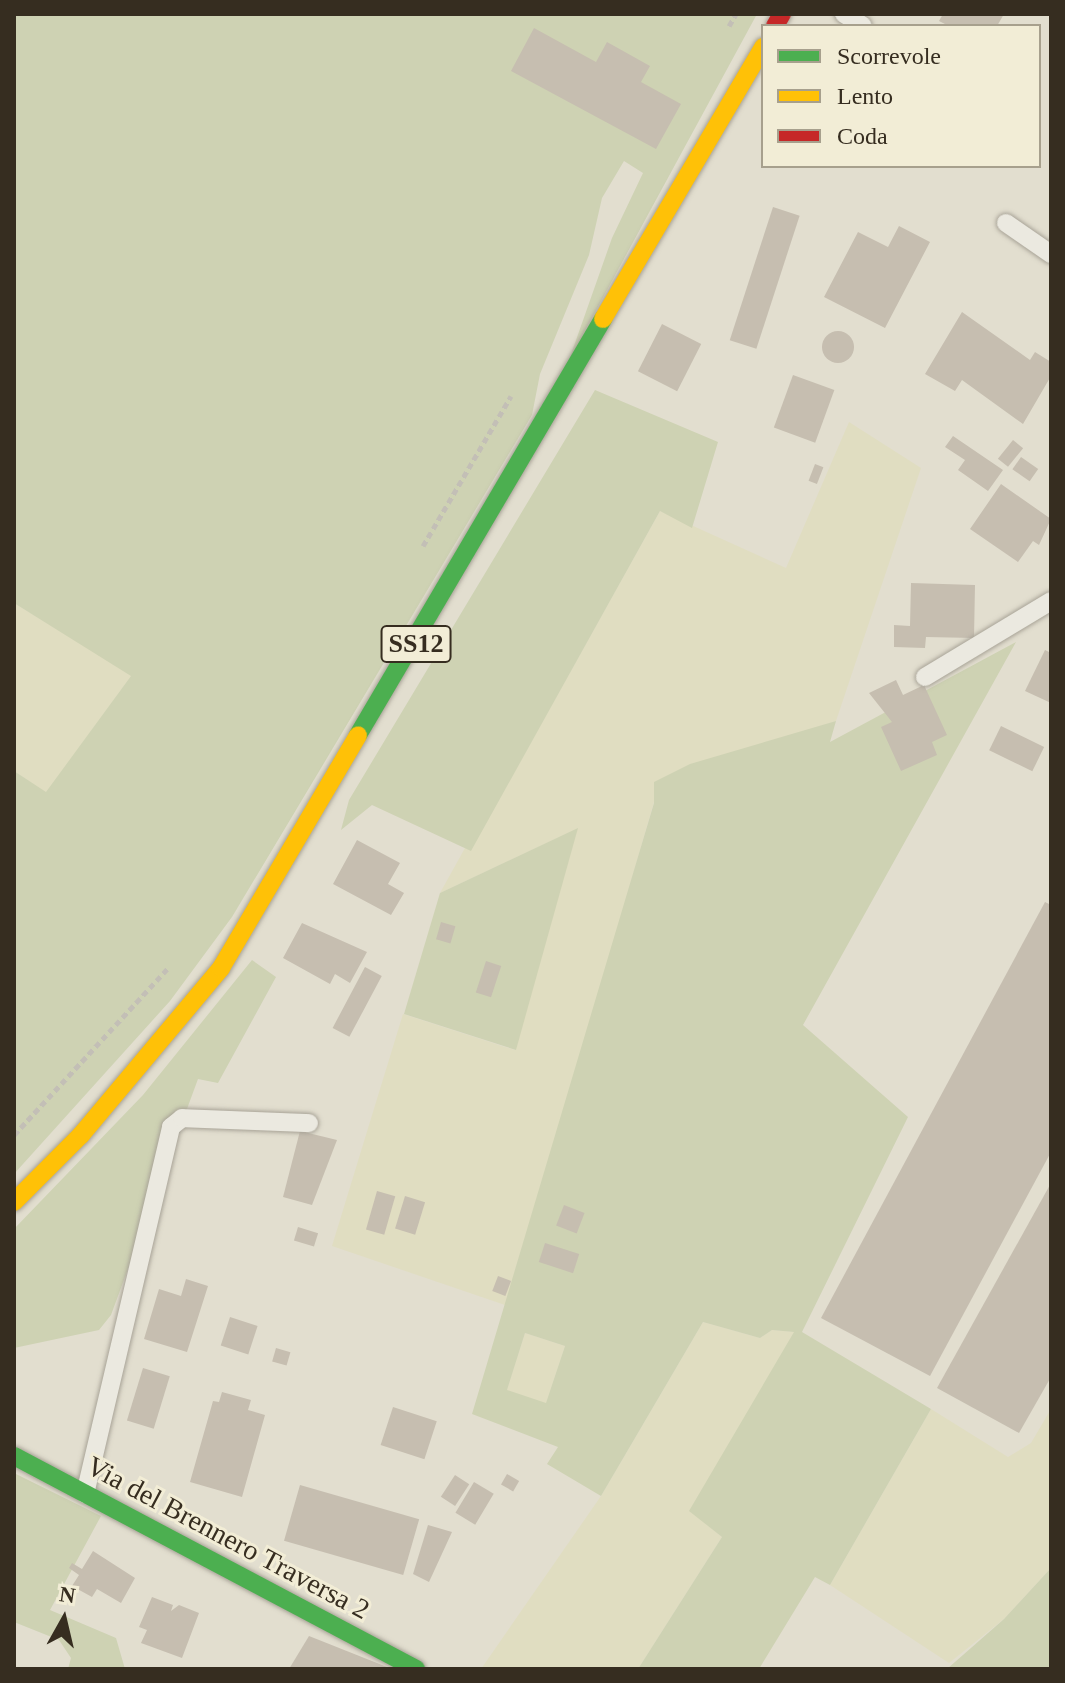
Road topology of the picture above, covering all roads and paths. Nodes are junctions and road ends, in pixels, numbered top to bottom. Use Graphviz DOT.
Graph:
graph roads {
  1 [pos="736,14"];
  2 [pos="721,42"];
  3 [pos="761,50"];
  4 [pos="1006,223"];
  5 [pos="1051,254"];
  6 [pos="514,391"];
  7 [pos="421,550"];
  8 [pos="1051,601"];
  9 [pos="925,677"];
  10 [pos="171,965"];
  11 [pos="309,1123"];
  12 [pos="14,1135"];
  13 [pos="14,1202"];
  14 [pos="14,1456"];
  15 [pos="85,1494"];
  16 [pos="416,1669"];
  1 -- 2 [label="path"];
  3 -- 13 [label="main road, SS12"];
  4 -- 5 [label="lane"];
  6 -- 7 [label="path"];
  8 -- 9 [label="lane"];
  10 -- 12 [label="path"];
  11 -- 15 [label="lane"];
  14 -- 15 [label="main road, Via del Brennero Traversa 2"];
  15 -- 16 [label="main road, Via del Brennero Traversa 2"];
}
